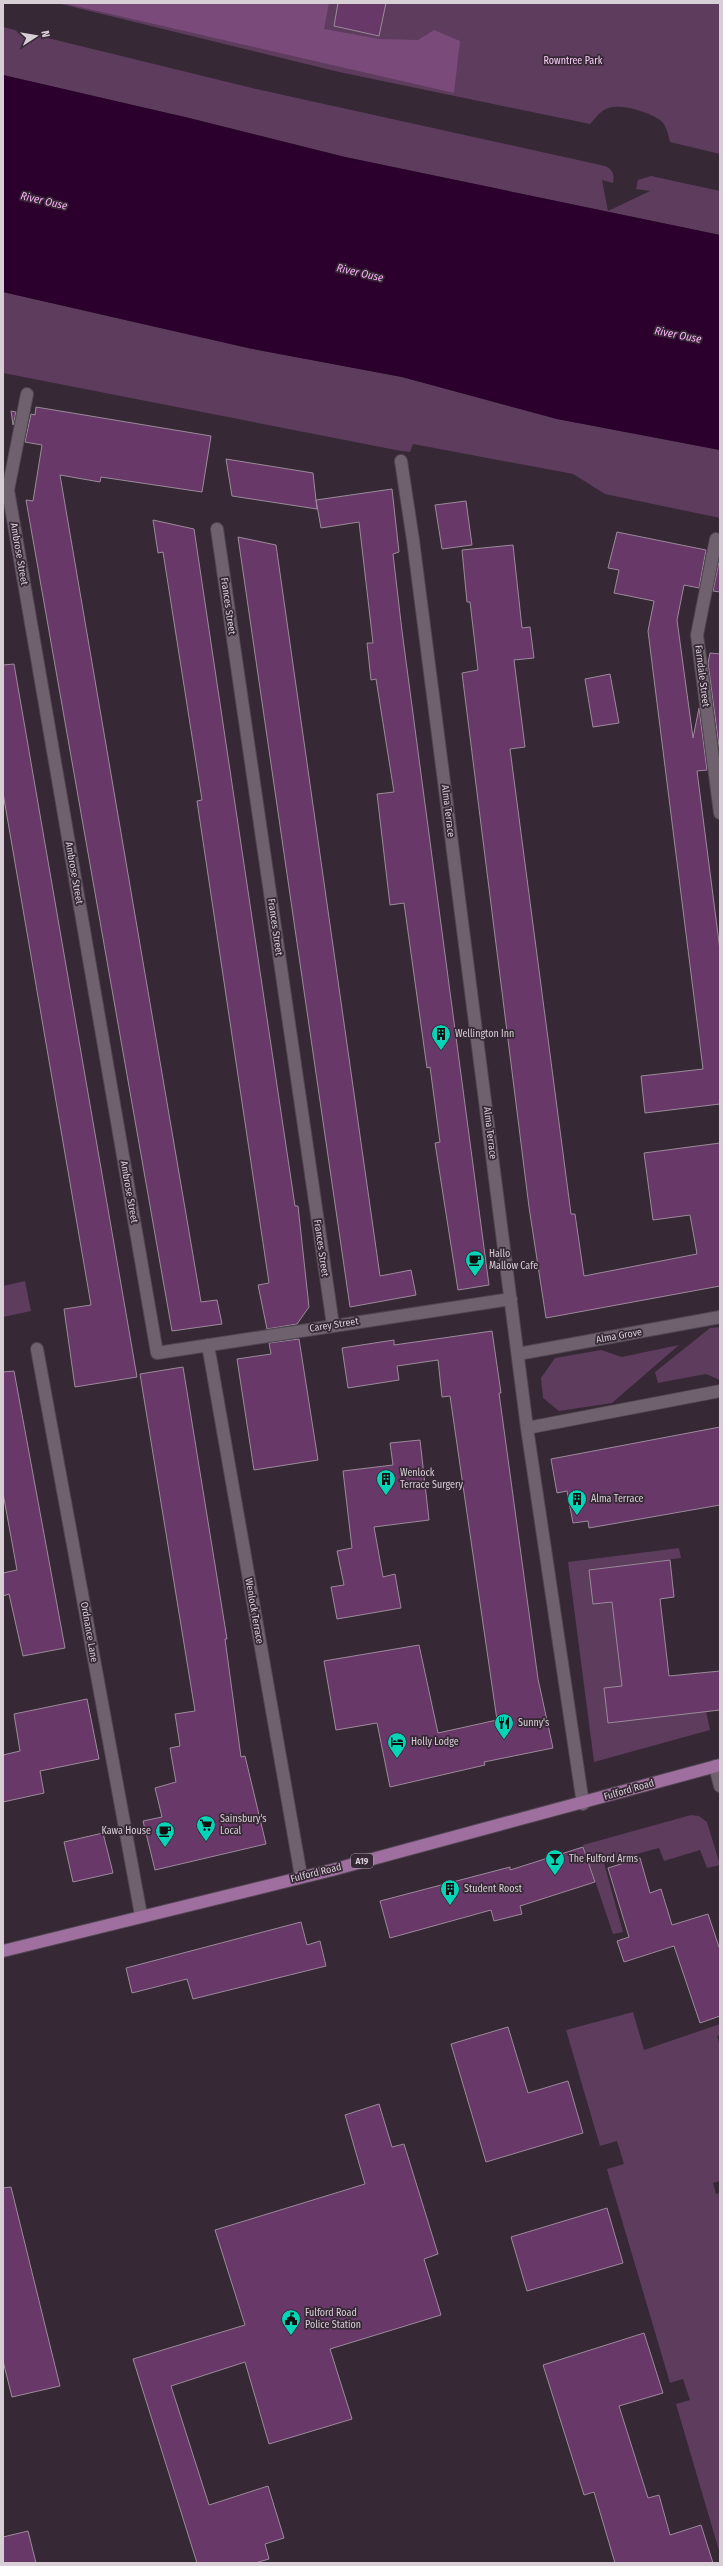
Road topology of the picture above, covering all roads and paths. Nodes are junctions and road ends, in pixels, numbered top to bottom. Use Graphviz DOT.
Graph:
graph roads {
  1 [pos="27,394"];
  2 [pos="400,461"];
  3 [pos="217,529"];
  4 [pos="716,539"];
  5 [pos="720,813"];
  6 [pos="511,1299"];
  7 [pos="720,1318"];
  8 [pos="333,1325"];
  9 [pos="208,1345"];
  10 [pos="37,1349"];
  11 [pos="157,1353"];
  12 [pos="518,1354"];
  13 [pos="720,1391"];
  14 [pos="527,1428"];
  15 [pos="717,1765"];
  16 [pos="720,1786"];
  17 [pos="583,1804"];
  18 [pos="301,1876"];
  19 [pos="141,1915"];
  20 [pos="3,1951"];
  1 -- 11 [label="street, Ambrose Street"];
  2 -- 6 [label="street, Alma Terrace"];
  3 -- 8 [label="street, Frances Street"];
  4 -- 5 [label="street, Farndale Street"];
  6 -- 8 [label="street, Carey Street"];
  6 -- 12 [label="street, Alma Terrace"];
  7 -- 12 [label="street, Alma Grove"];
  8 -- 9 [label="street, Carey Street"];
  9 -- 11 [label="street, Carey Street"];
  9 -- 18 [label="street, Wenlock Terrace"];
  10 -- 19 [label="street, Ordnance Lane"];
  12 -- 14 [label="street, Alma Terrace"];
  13 -- 14 [label="street"];
  14 -- 17 [label="street, Alma Terrace"];
  15 -- 16 [label="street"];
  15 -- 17 [label="main road, Fulford Road / A19"];
  17 -- 18 [label="main road, Fulford Road / A19"];
  18 -- 19 [label="main road, Fulford Road / A19"];
  19 -- 20 [label="main road, Fulford Road / A19"];
}
